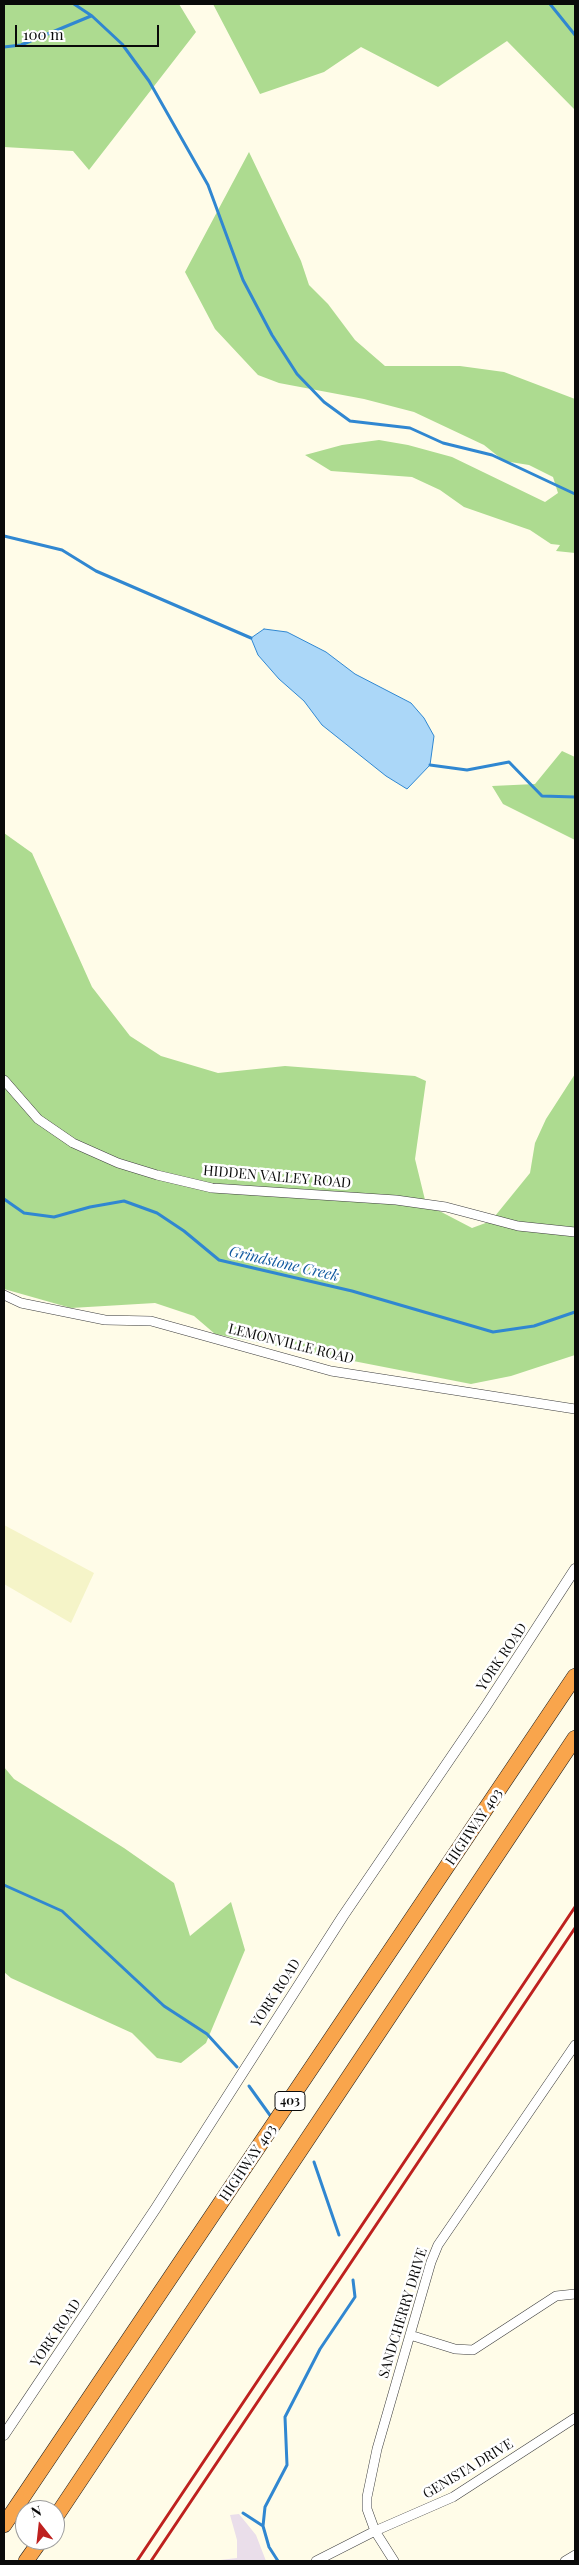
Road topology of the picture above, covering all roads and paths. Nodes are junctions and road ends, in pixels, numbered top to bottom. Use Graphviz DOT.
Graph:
graph roads {
  1 [pos="4,1080"];
  2 [pos="575,1232"];
  3 [pos="4,1295"];
  4 [pos="575,1409"];
  5 [pos="575,1569"];
  6 [pos="575,1676"];
  7 [pos="575,1738"];
  8 [pos="575,2045"];
  9 [pos="575,2294"];
  10 [pos="410,2335"];
  11 [pos="575,2418"];
  12 [pos="4,2435"];
  13 [pos="65,2503"];
  14 [pos="4,2525"];
  15 [pos="375,2531"];
  16 [pos="34,2550"];
  17 [pos="575,2555"];
  18 [pos="26,2561"];
  19 [pos="316,2561"];
  20 [pos="394,2561"];
  21 [pos="565,2561"];
  1 -- 2 [label="street, HIDDEN VALLEY ROAD"];
  3 -- 4 [label="street, LEMONVILLE ROAD"];
  5 -- 12 [label="street, YORK ROAD"];
  6 -- 14 [label="highway, HIGHWAY 403 / 403"];
  7 -- 13 [label="highway, 403"];
  8 -- 10 [label="street, SANDCHERRY DRIVE"];
  9 -- 10 [label="street"];
  10 -- 15 [label="street, SANDCHERRY DRIVE"];
  11 -- 15 [label="street, GENISTA DRIVE"];
  15 -- 19 [label="street, GENISTA DRIVE"];
  15 -- 20 [label="street, SANDCHERRY DRIVE"];
  16 -- 18 [label="highway"];
  17 -- 21 [label="street"];
}
